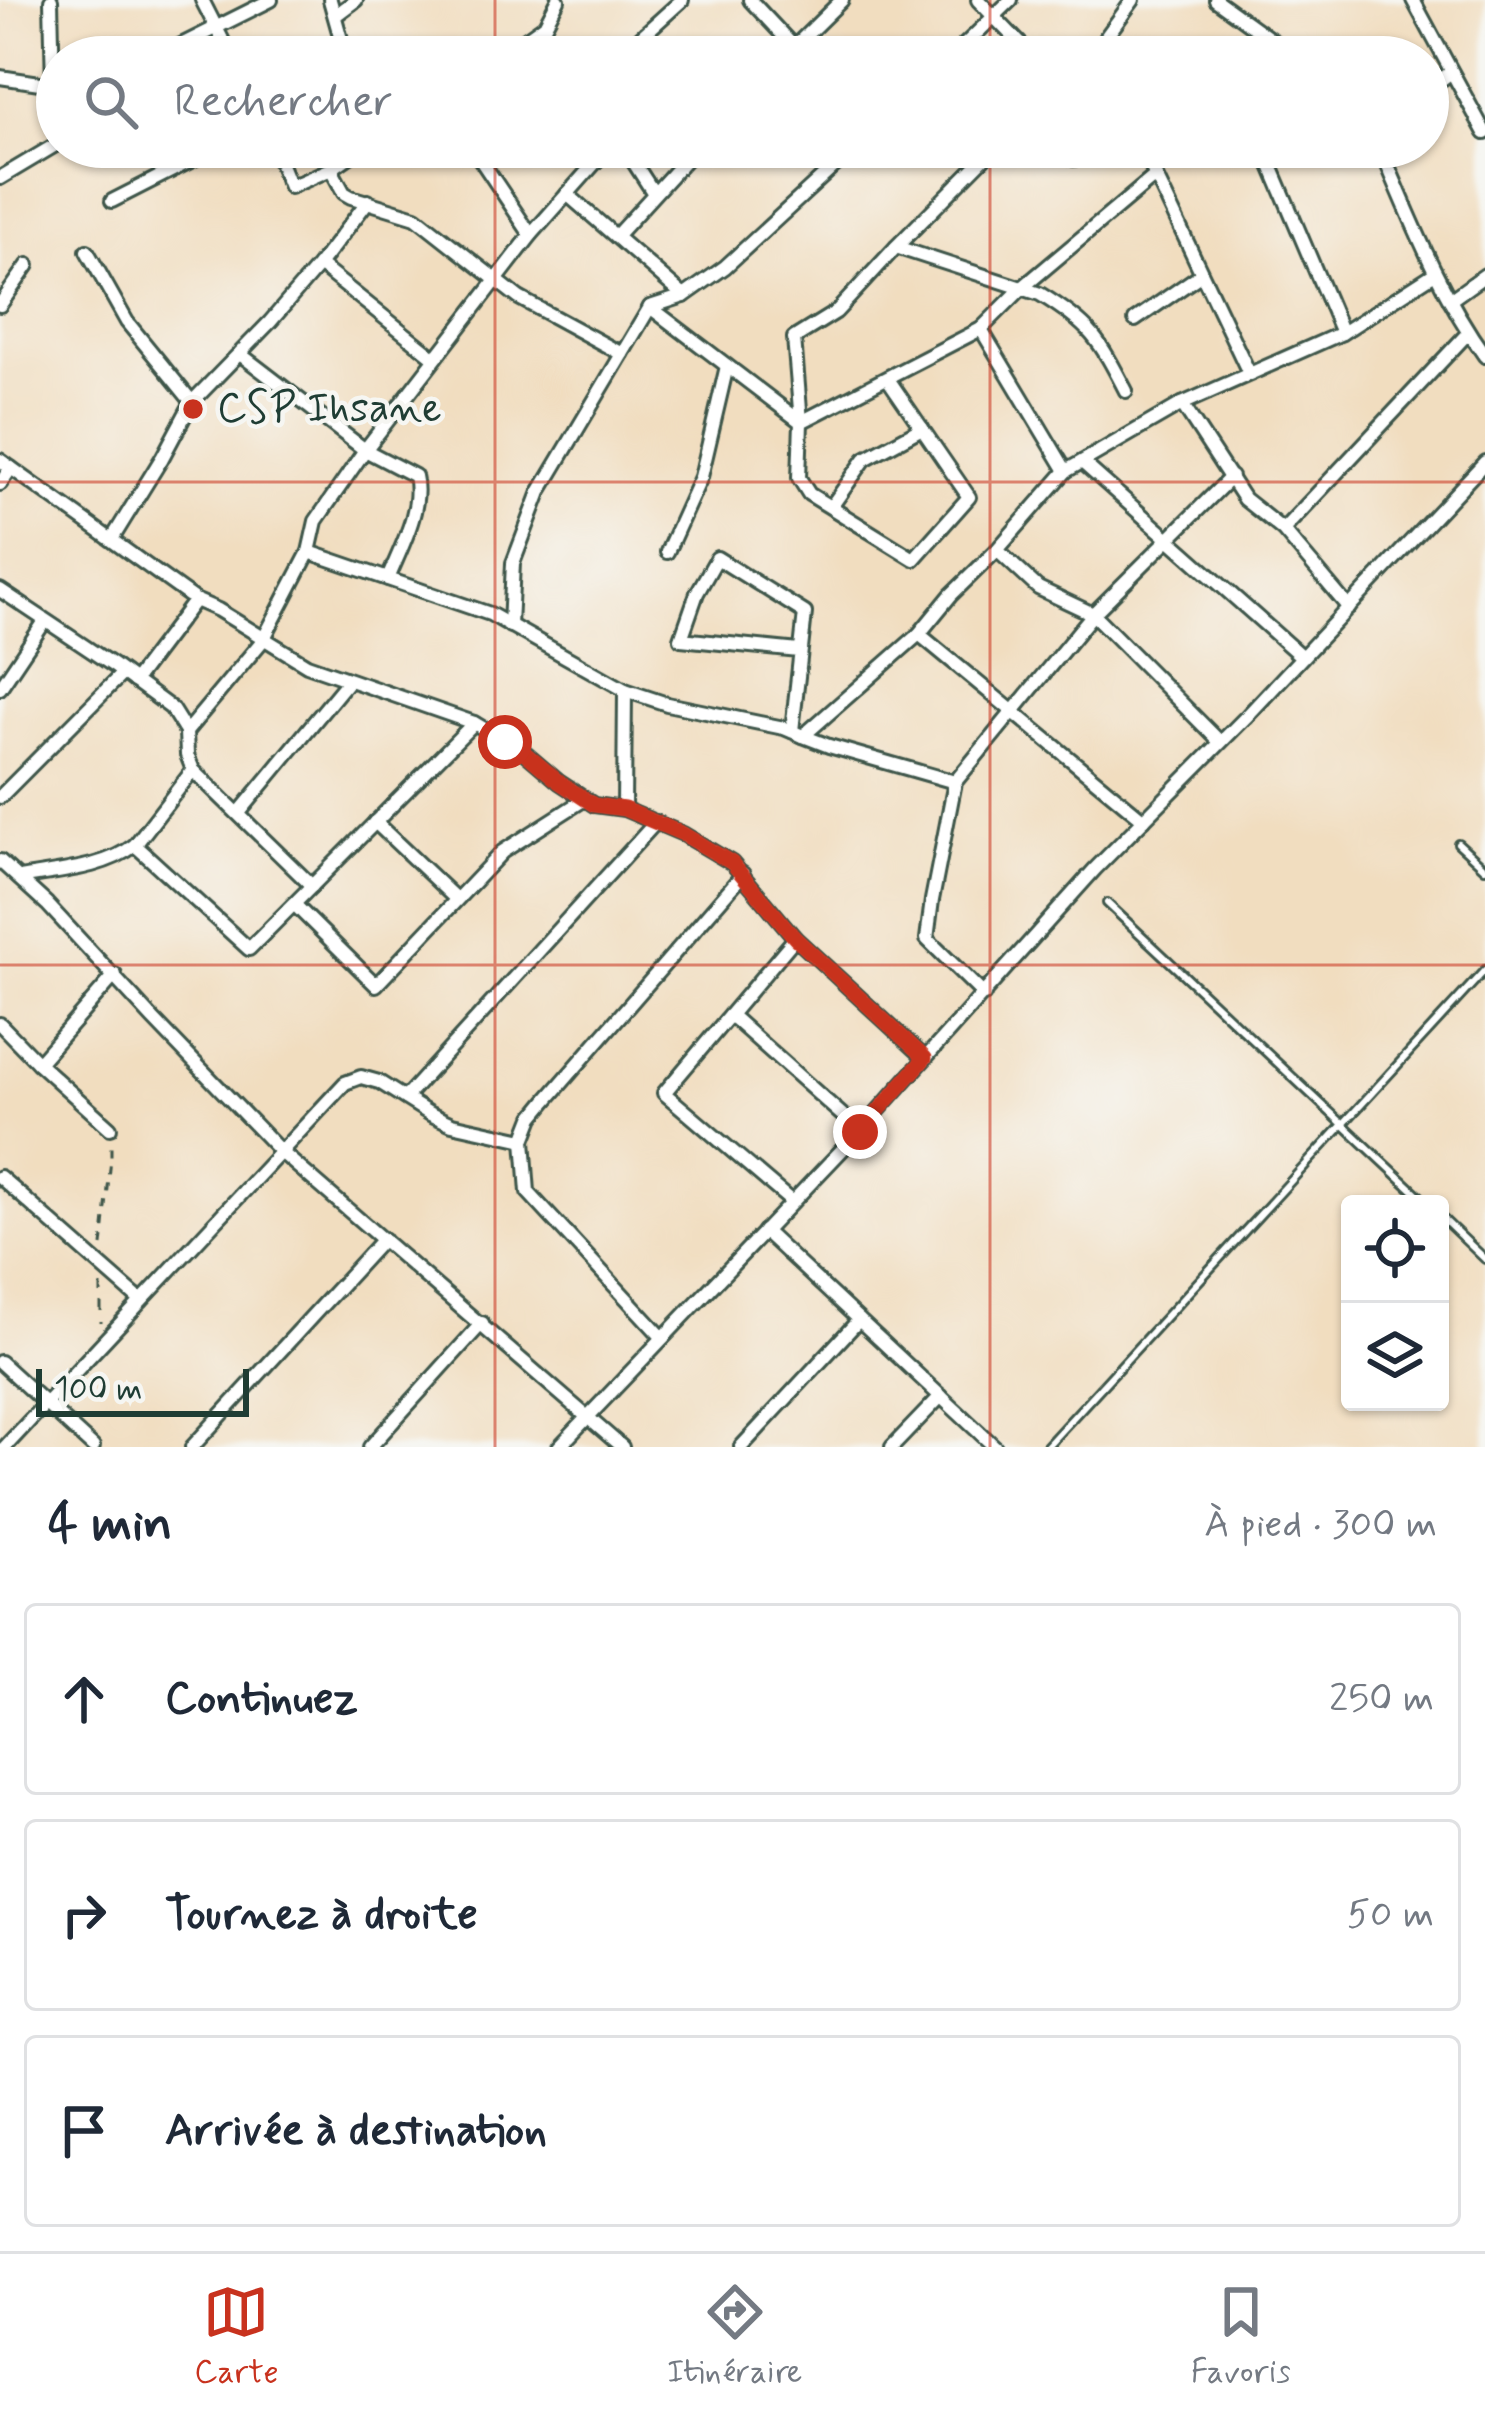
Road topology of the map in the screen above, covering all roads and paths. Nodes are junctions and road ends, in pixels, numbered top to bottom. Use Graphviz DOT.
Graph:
graph roads {
  1 [pos="51,0"];
  2 [pos="202,0"];
  3 [pos="272,0"];
  4 [pos="330,0"];
  5 [pos="356,0"];
  6 [pos="558,0"];
  7 [pos="682,0"];
  8 [pos="750,0"];
  9 [pos="842,0"];
  10 [pos="978,0"];
  11 [pos="1011,0"];
  12 [pos="1133,0"];
  13 [pos="1216,0"];
  14 [pos="1413,0"];
  15 [pos="336,15"];
  16 [pos="994,18"];
  17 [pos="215,28"];
  18 [pos="53,36"];
  19 [pos="199,36"];
  20 [pos="219,36"];
  21 [pos="341,36"];
  22 [pos="530,36"];
  23 [pos="643,36"];
  24 [pos="777,36"];
  25 [pos="805,36"];
  26 [pos="975,36"];
  27 [pos="1012,36"];
  28 [pos="1110,36"];
  29 [pos="1265,36"];
  30 [pos="1432,36"];
  31 [pos="1449,68"];
  32 [pos="1451,72"];
  33 [pos="0,77"];
  34 [pos="36,84"];
  35 [pos="1485,133"];
  36 [pos="36,157"];
  37 [pos="177,168"];
  38 [pos="282,168"];
  39 [pos="486,168"];
  40 [pos="590,168"];
  41 [pos="637,168"];
  42 [pos="677,168"];
  43 [pos="832,168"];
  44 [pos="974,168"];
  45 [pos="1151,168"];
  46 [pos="1272,168"];
  47 [pos="1389,168"];
  48 [pos="331,169"];
  49 [pos="1155,176"];
  50 [pos="0,178"];
  51 [pos="653,193"];
  52 [pos="567,194"];
  53 [pos="112,201"];
  54 [pos="368,201"];
  55 [pos="531,235"];
  56 [pos="616,236"];
  57 [pos="896,247"];
  58 [pos="87,251"];
  59 [pos="28,265"];
  60 [pos="319,265"];
  61 [pos="1435,273"];
  62 [pos="1201,275"];
  63 [pos="1485,275"];
  64 [pos="495,281"];
  65 [pos="1022,288"];
  66 [pos="684,296"];
  67 [pos="1450,301"];
  68 [pos="0,305"];
  69 [pos="650,307"];
  70 [pos="1136,320"];
  71 [pos="981,329"];
  72 [pos="1342,333"];
  73 [pos="1468,333"];
  74 [pos="240,354"];
  75 [pos="622,354"];
  76 [pos="1485,356"];
  77 [pos="434,357"];
  78 [pos="728,367"];
  79 [pos="1249,373"];
  80 [pos="888,380"];
  81 [pos="1126,392"];
  82 [pos="192,402"];
  83 [pos="1182,404"];
  84 [pos="801,422"];
  85 [pos="922,428"];
  86 [pos="365,450"];
  87 [pos="1082,462"];
  88 [pos="1485,462"];
  89 [pos="6,464"];
  90 [pos="1066,471"];
  91 [pos="1231,478"];
  92 [pos="0,484"];
  93 [pos="831,508"];
  94 [pos="1283,530"];
  95 [pos="112,539"];
  96 [pos="1168,539"];
  97 [pos="997,550"];
  98 [pos="309,551"];
  99 [pos="667,552"];
  100 [pos="388,579"];
  101 [pos="0,590"];
  102 [pos="195,600"];
  103 [pos="1349,608"];
  104 [pos="1093,614"];
  105 [pos="45,622"];
  106 [pos="510,626"];
  107 [pos="920,634"];
  108 [pos="263,640"];
  109 [pos="799,651"];
  110 [pos="1302,658"];
  111 [pos="129,677"];
  112 [pos="348,681"];
  113 [pos="0,688"];
  114 [pos="625,690"];
  115 [pos="1014,711"];
  116 [pos="474,723"];
  117 [pos="186,732"];
  118 [pos="797,733"];
  119 [pos="1220,742"];
  120 [pos="193,770"];
  121 [pos="955,782"];
  122 [pos="0,797"];
  123 [pos="585,799"];
  124 [pos="624,809"];
  125 [pos="239,813"];
  126 [pos="1144,820"];
  127 [pos="376,822"];
  128 [pos="656,822"];
  129 [pos="1458,843"];
  130 [pos="135,845"];
  131 [pos="0,861"];
  132 [pos="1485,868"];
  133 [pos="743,874"];
  134 [pos="19,878"];
  135 [pos="312,886"];
  136 [pos="456,899"];
  137 [pos="1107,903"];
  138 [pos="295,905"];
  139 [pos="795,938"];
  140 [pos="1485,970"];
  141 [pos="115,975"];
  142 [pos="983,995"];
  143 [pos="730,1015"];
  144 [pos="0,1024"];
  145 [pos="925,1058"];
  146 [pos="38,1063"];
  147 [pos="405,1098"];
  148 [pos="1344,1123"];
  149 [pos="110,1128"];
  150 [pos="860,1132"];
  151 [pos="524,1140"];
  152 [pos="280,1151"];
  153 [pos="0,1177"];
  154 [pos="1419,1195"];
  155 [pos="792,1202"];
  156 [pos="1449,1225"];
  157 [pos="764,1231"];
  158 [pos="383,1239"];
  159 [pos="1485,1259"];
  160 [pos="99,1264"];
  161 [pos="141,1301"];
  162 [pos="859,1320"];
  163 [pos="482,1323"];
  164 [pos="662,1337"];
  165 [pos="99,1346"];
  166 [pos="0,1362"];
  167 [pos="940,1396"];
  168 [pos="46,1402"];
  169 [pos="590,1418"];
  170 [pos="5,1447"];
  171 [pos="92,1447"];
  172 [pos="192,1447"];
  173 [pos="370,1447"];
  174 [pos="559,1447"];
  175 [pos="622,1447"];
  176 [pos="741,1447"];
  177 [pos="892,1447"];
  178 [pos="995,1447"];
  179 [pos="1046,1447"];
  1 -- 18 [label="street"];
  2 -- 17 [label="street"];
  3 -- 17 [label="street"];
  4 -- 15 [label="street"];
  5 -- 15 [label="street"];
  6 -- 22 [label="street"];
  7 -- 23 [label="street"];
  8 -- 24 [label="street"];
  9 -- 25 [label="street"];
  10 -- 16 [label="street"];
  11 -- 16 [label="street"];
  12 -- 28 [label="street"];
  13 -- 29 [label="street"];
  14 -- 30 [label="street"];
  15 -- 21 [label="street"];
  16 -- 26 [label="street"];
  16 -- 27 [label="street"];
  17 -- 19 [label="street"];
  17 -- 20 [label="street"];
  31 -- 32 [label="street"];
  32 -- 35 [label="street"];
  33 -- 34 [label="street"];
  36 -- 50 [label="street"];
  37 -- 53 [label="street"];
  38 -- 48 [label="street"];
  39 -- 55 [label="street"];
  40 -- 52 [label="street"];
  41 -- 51 [label="street"];
  42 -- 51 [label="street"];
  43 -- 66 [label="street"];
  44 -- 57 [label="street"];
  45 -- 49 [label="street"];
  46 -- 72 [label="street"];
  47 -- 61 [label="street"];
  48 -- 54 [label="street"];
  49 -- 62 [label="street"];
  49 -- 65 [label="street"];
  51 -- 56 [label="street"];
  52 -- 55 [label="street"];
  52 -- 56 [label="street"];
  54 -- 60 [label="street"];
  54 -- 64 [label="street"];
  55 -- 64 [label="street"];
  56 -- 66 [label="street"];
  57 -- 65 [label="street"];
  57 -- 84 [label="street"];
  58 -- 82 [label="street"];
  59 -- 68 [label="street"];
  60 -- 74 [label="street"];
  60 -- 77 [label="street"];
  61 -- 67 [label="street"];
  61 -- 72 [label="street"];
  62 -- 70 [label="street"];
  62 -- 79 [label="street"];
  63 -- 67 [label="street"];
  64 -- 75 [label="street"];
  64 -- 77 [label="street"];
  65 -- 71 [label="street"];
  65 -- 81 [label="street"];
  66 -- 69 [label="street"];
  67 -- 73 [label="street"];
  69 -- 75 [label="street"];
  69 -- 78 [label="street"];
  71 -- 80 [label="street"];
  71 -- 90 [label="street"];
  72 -- 79 [label="street"];
  73 -- 76 [label="street"];
  73 -- 94 [label="street"];
  74 -- 82 [label="street"];
  74 -- 86 [label="street"];
  75 -- 106 [label="street"];
  77 -- 86 [label="street"];
  78 -- 84 [label="street"];
  78 -- 99 [label="street"];
  79 -- 83 [label="street"];
  80 -- 84 [label="street"];
  80 -- 85 [label="street"];
  82 -- 95 [label="street"];
  83 -- 87 [label="street"];
  83 -- 91 [label="street"];
  84 -- 93 [label="street"];
  85 -- 93 [label="street"];
  85 -- 93 [label="street"];
  86 -- 98 [label="street"];
  86 -- 100 [label="street"];
  87 -- 90 [label="street"];
  87 -- 96 [label="street"];
  88 -- 103 [label="street"];
  89 -- 92 [label="street"];
  89 -- 95 [label="street"];
  90 -- 97 [label="street"];
  91 -- 94 [label="street"];
  91 -- 96 [label="street"];
  94 -- 103 [label="street"];
  95 -- 102 [label="street"];
  96 -- 104 [label="street"];
  96 -- 110 [label="street"];
  97 -- 104 [label="street"];
  97 -- 107 [label="street"];
  98 -- 100 [label="street"];
  98 -- 108 [label="street"];
  100 -- 106 [label="street"];
  101 -- 105 [label="street"];
  102 -- 108 [label="street"];
  102 -- 111 [label="street"];
  103 -- 110 [label="street"];
  104 -- 115 [label="street"];
  104 -- 119 [label="street"];
  105 -- 111 [label="street"];
  105 -- 113 [label="street"];
  106 -- 114 [label="street"];
  107 -- 115 [label="street"];
  107 -- 118 [label="street"];
  108 -- 112 [label="street"];
  108 -- 117 [label="street"];
  109 -- 109 [label="street"];
  109 -- 118 [label="street"];
  110 -- 119 [label="street"];
  111 -- 117 [label="street"];
  111 -- 122 [label="street"];
  112 -- 116 [label="street"];
  112 -- 125 [label="street"];
  114 -- 118 [label="street"];
  114 -- 124 [label="street"];
  115 -- 121 [label="street"];
  115 -- 126 [label="street"];
  116 -- 123 [label="street"];
  116 -- 127 [label="street"];
  117 -- 120 [label="street"];
  118 -- 121 [label="street"];
  119 -- 126 [label="street"];
  120 -- 125 [label="street"];
  120 -- 130 [label="street"];
  121 -- 142 [label="street"];
  123 -- 124 [label="street"];
  123 -- 136 [label="street"];
  124 -- 128 [label="street"];
  125 -- 135 [label="street"];
  126 -- 142 [label="street"];
  127 -- 135 [label="street"];
  127 -- 136 [label="street"];
  128 -- 133 [label="street"];
  128 -- 147 [label="street"];
  129 -- 132 [label="lane"];
  130 -- 134 [label="street"];
  130 -- 138 [label="street"];
  131 -- 134 [label="street"];
  133 -- 139 [label="street"];
  133 -- 151 [label="street"];
  134 -- 141 [label="street"];
  135 -- 138 [label="street"];
  136 -- 138 [label="street"];
  137 -- 148 [label="lane"];
  139 -- 143 [label="street"];
  139 -- 145 [label="street"];
  140 -- 148 [label="lane"];
  141 -- 146 [label="street"];
  141 -- 152 [label="street"];
  142 -- 145 [label="street"];
  143 -- 150 [label="street"];
  143 -- 155 [label="street"];
  144 -- 146 [label="street"];
  145 -- 150 [label="street"];
  146 -- 149 [label="street"];
  147 -- 151 [label="street"];
  147 -- 152 [label="street"];
  148 -- 154 [label="lane"];
  148 -- 179 [label="lane"];
  149 -- 160 [label="path"];
  150 -- 155 [label="street"];
  151 -- 164 [label="street"];
  152 -- 158 [label="street"];
  152 -- 161 [label="street"];
  153 -- 160 [label="street"];
  155 -- 157 [label="street"];
  156 -- 159 [label="lane"];
  157 -- 162 [label="street"];
  157 -- 164 [label="street"];
  158 -- 163 [label="street"];
  158 -- 172 [label="street"];
  160 -- 161 [label="street"];
  160 -- 165 [label="path"];
  161 -- 165 [label="street"];
  162 -- 167 [label="street"];
  162 -- 176 [label="street"];
  163 -- 169 [label="street"];
  163 -- 173 [label="street"];
  164 -- 169 [label="street"];
  165 -- 168 [label="street"];
  166 -- 168 [label="street"];
  167 -- 177 [label="street"];
  167 -- 178 [label="street"];
  168 -- 170 [label="street"];
  168 -- 171 [label="street"];
  169 -- 174 [label="street"];
  169 -- 175 [label="street"];
}
